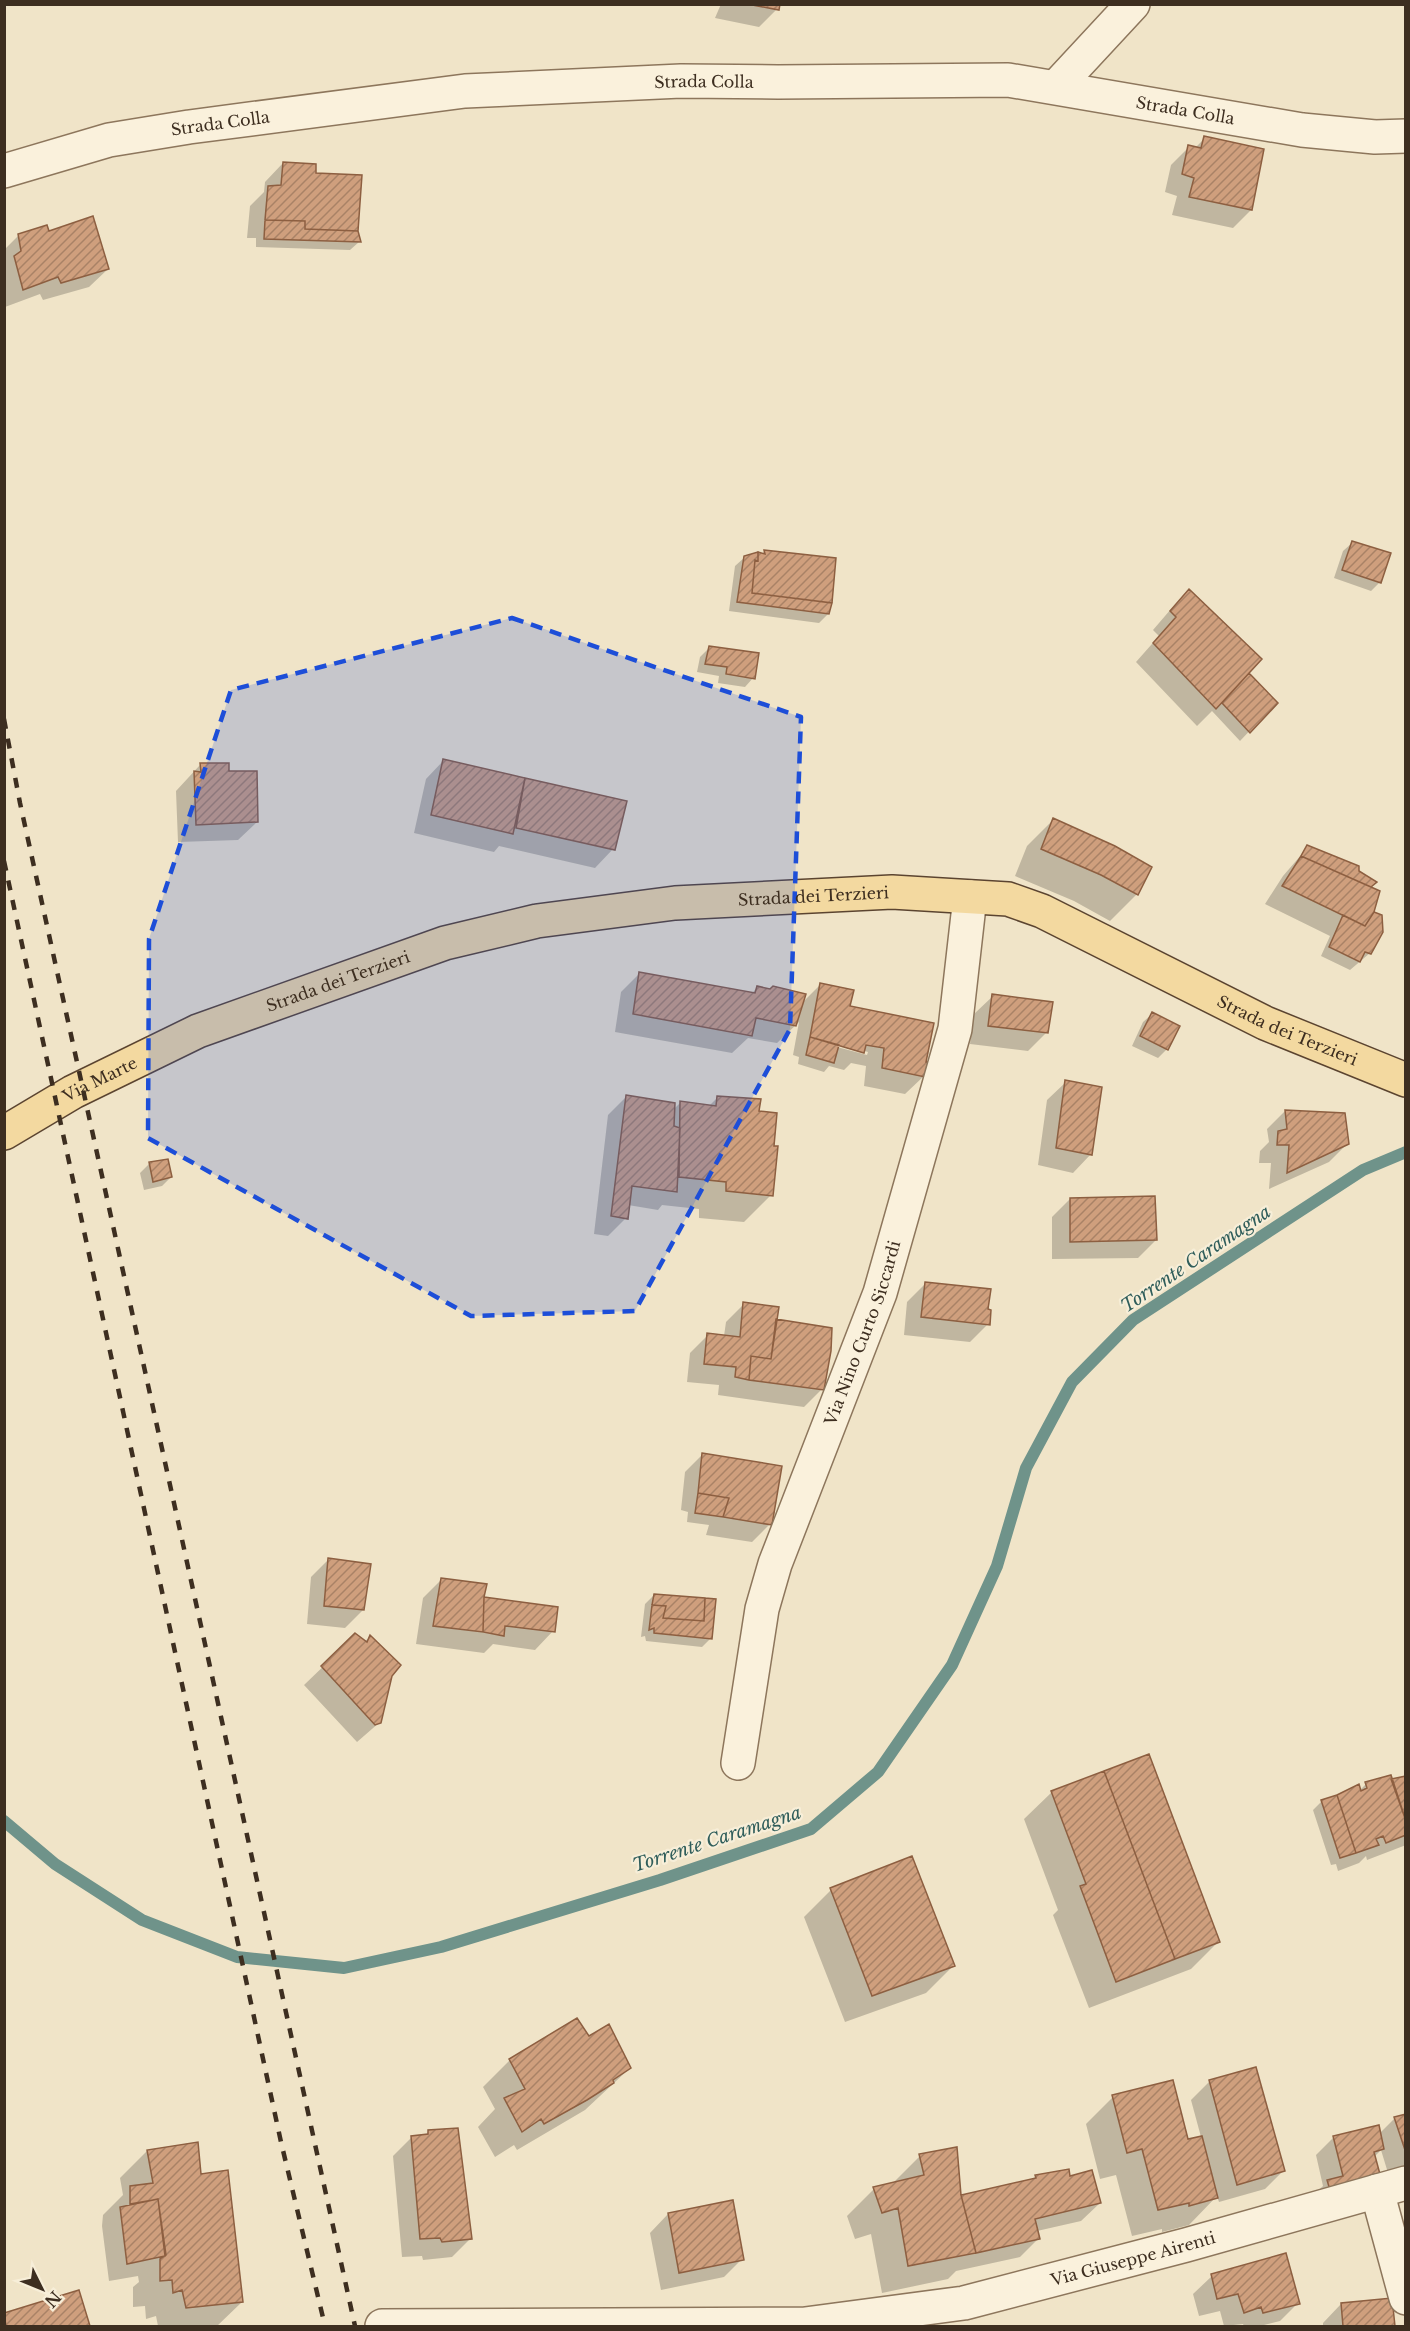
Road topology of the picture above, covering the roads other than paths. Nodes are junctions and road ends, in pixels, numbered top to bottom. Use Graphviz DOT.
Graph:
graph roads {
  1 [pos="1133,4"];
  2 [pos="1056,87"];
  3 [pos="1406,136"];
  4 [pos="4,171"];
  5 [pos="970,897"];
  6 [pos="198,1031"];
  7 [pos="1406,1080"];
  8 [pos="4,1133"];
  9 [pos="738,1763"];
  10 [pos="1391,2187"];
  11 [pos="1406,2298"];
  12 [pos="887,2320"];
  13 [pos="382,2326"];
  1 -- 2 [label="street"];
  2 -- 3 [label="street, Strada Colla"];
  2 -- 4 [label="street, Strada Colla"];
  5 -- 6 [label="main road, Strada dei Terzieri"];
  5 -- 7 [label="main road, Strada dei Terzieri"];
  5 -- 9 [label="street, Via Nino Curto Siccardi"];
  6 -- 8 [label="main road, Via Marte"];
  10 -- 11 [label="street, Via Giuseppe Airenti"];
  10 -- 12 [label="street, Via Giuseppe Airenti"];
  12 -- 13 [label="street, Via Giuseppe Airenti"];
}
